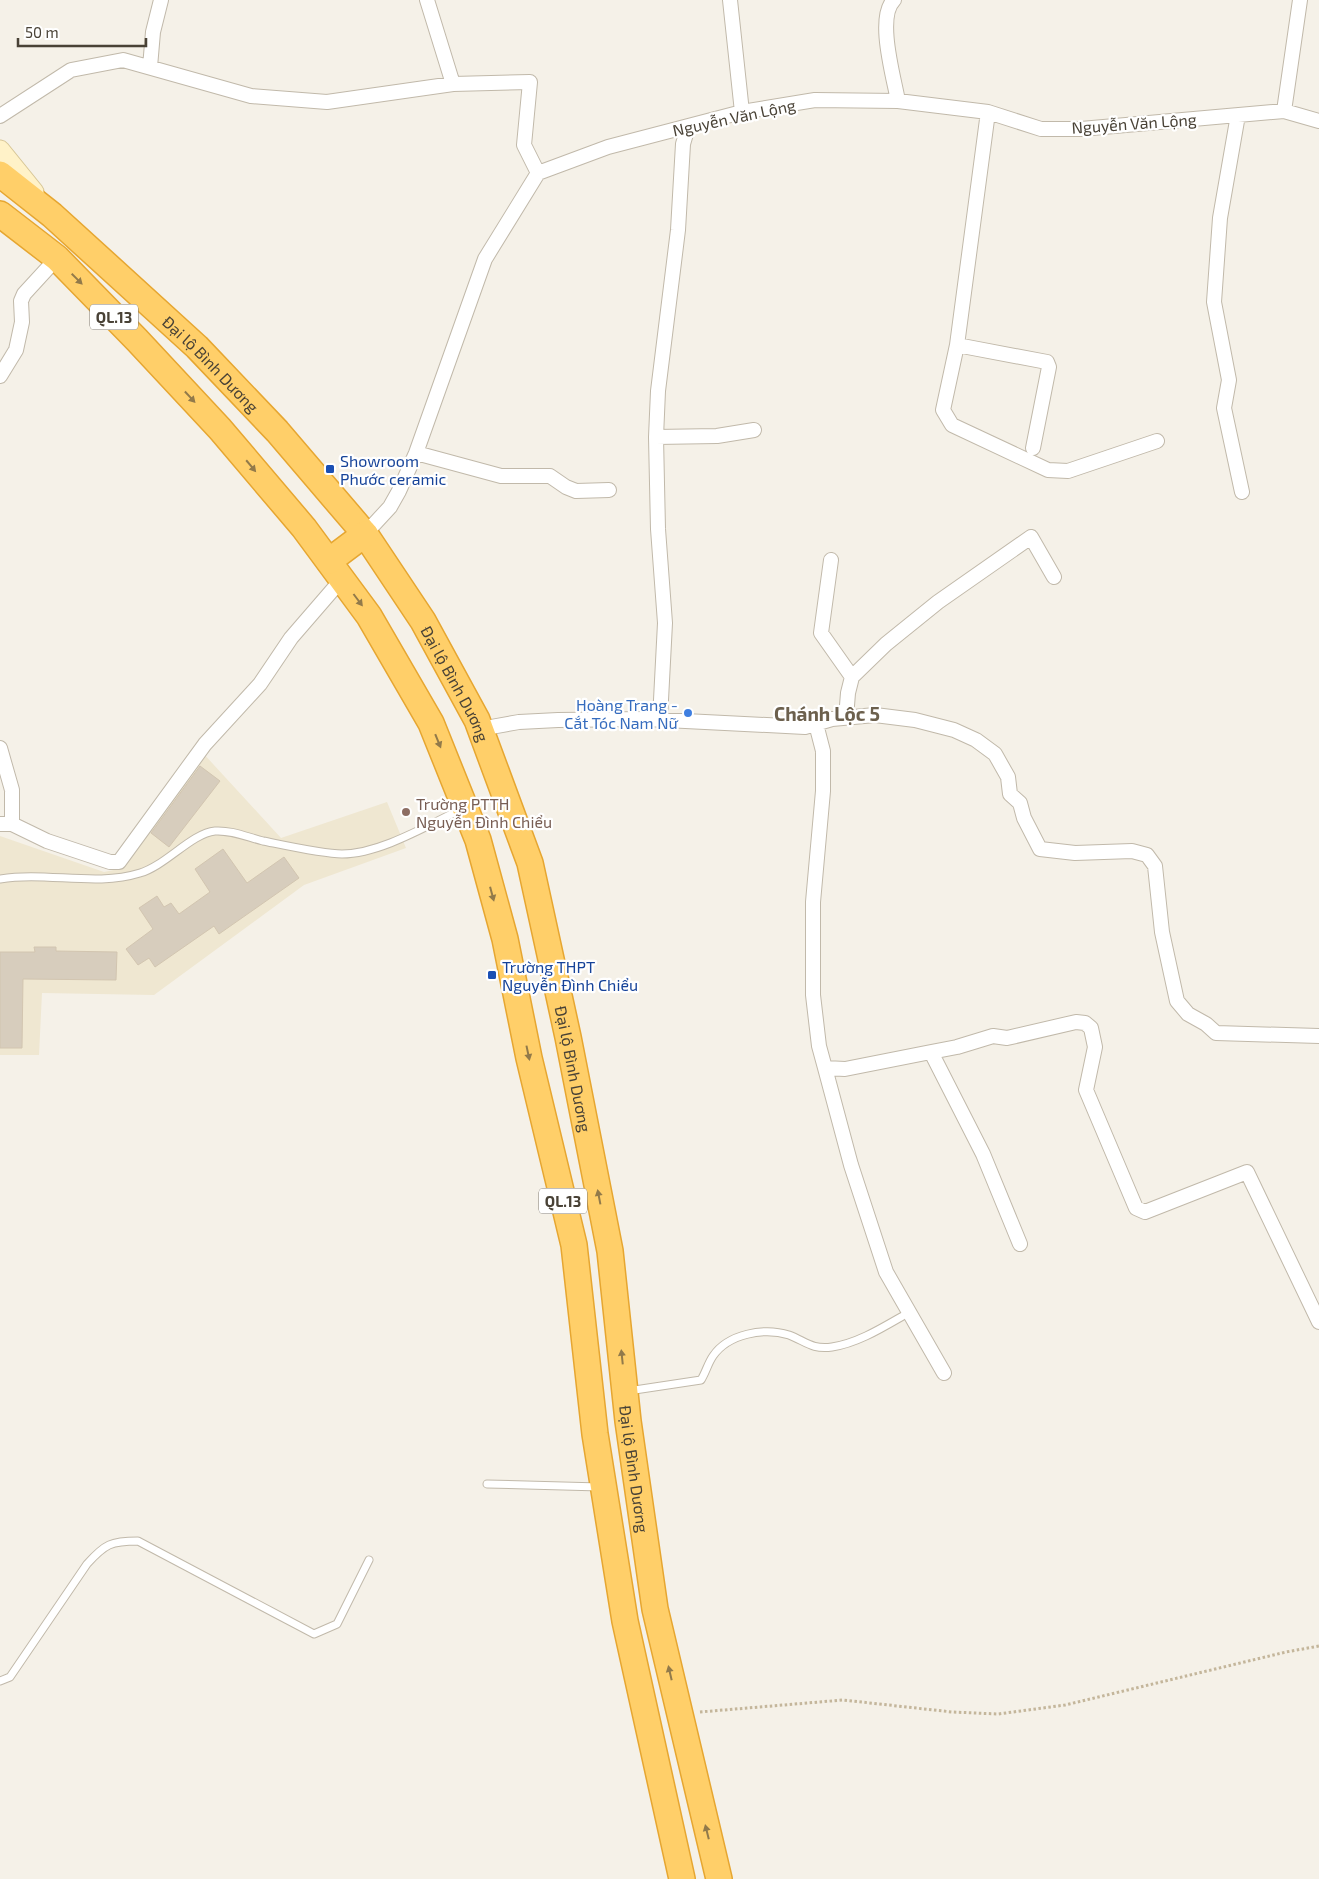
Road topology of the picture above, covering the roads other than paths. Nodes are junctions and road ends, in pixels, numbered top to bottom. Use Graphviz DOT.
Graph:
graph roads {
  1 [pos="161,0"];
  2 [pos="427,0"];
  3 [pos="730,0"];
  4 [pos="894,0"];
  5 [pos="1300,0"];
  6 [pos="150,67"];
  7 [pos="453,84"];
  8 [pos="898,101"];
  9 [pos="1284,111"];
  10 [pos="742,112"];
  11 [pos="988,112"];
  12 [pos="1238,115"];
  13 [pos="0,116"];
  14 [pos="1319,121"];
  15 [pos="688,127"];
  16 [pos="0,150"];
  17 [pos="0,174"];
  18 [pos="538,174"];
  19 [pos="0,214"];
  20 [pos="52,215"];
  21 [pos="57,258"];
  22 [pos="957,345"];
  23 [pos="0,376"];
  24 [pos="754,430"];
  25 [pos="656,437"];
  26 [pos="1157,441"];
  27 [pos="1033,448"];
  28 [pos="416,453"];
  29 [pos="609,490"];
  30 [pos="1242,492"];
  31 [pos="365,534"];
  32 [pos="831,560"];
  33 [pos="335,570"];
  34 [pos="1054,577"];
  35 [pos="852,678"];
  36 [pos="846,718"];
  37 [pos="660,719"];
  38 [pos="816,724"];
  39 [pos="480,729"];
  40 [pos="0,748"];
  41 [pos="465,808"];
  42 [pos="6,824"];
  43 [pos="0,879"];
  44 [pos="1319,1036"];
  45 [pos="931,1052"];
  46 [pos="825,1068"];
  47 [pos="1020,1244"];
  48 [pos="908,1312"];
  49 [pos="1319,1322"];
  50 [pos="944,1373"];
  51 [pos="625,1391"];
  52 [pos="487,1484"];
  53 [pos="603,1488"];
  54 [pos="369,1560"];
  55 [pos="0,1681"];
  56 [pos="682,1879"];
  57 [pos="719,1879"];
  1 -- 6 [label="street"];
  2 -- 7 [label="street"];
  3 -- 10 [label="street"];
  4 -- 8 [label="street"];
  5 -- 9 [label="street"];
  6 -- 7 [label="street"];
  6 -- 13 [label="street"];
  7 -- 18 [label="street"];
  8 -- 10 [label="street, Nguyễn Văn Lộng"];
  8 -- 11 [label="street, Nguyễn Văn Lộng"];
  9 -- 12 [label="street, Nguyễn Văn Lộng"];
  9 -- 14 [label="street"];
  10 -- 15 [label="street, Nguyễn Văn Lộng"];
  11 -- 12 [label="street, Nguyễn Văn Lộng"];
  11 -- 22 [label="street"];
  12 -- 30 [label="street"];
  15 -- 18 [label="street, Nguyễn Văn Lộng"];
  15 -- 25 [label="street"];
  16 -- 20 [label="main road"];
  17 -- 20 [label="highway, Đại lộ Bình Dương / QL.13"];
  18 -- 28 [label="street"];
  19 -- 21 [label="highway, QL.13"];
  20 -- 31 [label="highway, Đại lộ Bình Dương / QL.13"];
  21 -- 23 [label="street"];
  21 -- 33 [label="highway, QL.13, one-way"];
  22 -- 26 [label="street"];
  22 -- 27 [label="street"];
  24 -- 25 [label="street"];
  25 -- 37 [label="street"];
  28 -- 29 [label="street"];
  28 -- 31 [label="street"];
  31 -- 33 [label="highway"];
  31 -- 39 [label="highway, Đại lộ Bình Dương / QL.13"];
  32 -- 35 [label="street"];
  33 -- 41 [label="highway, QL.13, one-way"];
  33 -- 42 [label="street"];
  34 -- 35 [label="street"];
  35 -- 36 [label="street"];
  36 -- 38 [label="street"];
  36 -- 44 [label="street"];
  37 -- 38 [label="street"];
  37 -- 39 [label="street"];
  38 -- 46 [label="street"];
  51 -- 39 [label="highway, Đại lộ Bình Dương / QL.13, one-way"];
  40 -- 42 [label="street"];
  41 -- 43 [label="lane"];
  41 -- 53 [label="highway, QL.13, one-way"];
  45 -- 46 [label="street"];
  45 -- 47 [label="street"];
  45 -- 49 [label="street"];
  46 -- 48 [label="street"];
  48 -- 50 [label="street"];
  48 -- 51 [label="lane"];
  57 -- 51 [label="highway, Đại lộ Bình Dương / QL.13, one-way"];
  52 -- 53 [label="lane"];
  53 -- 56 [label="highway, QL.13"];
  54 -- 55 [label="lane"];
}
